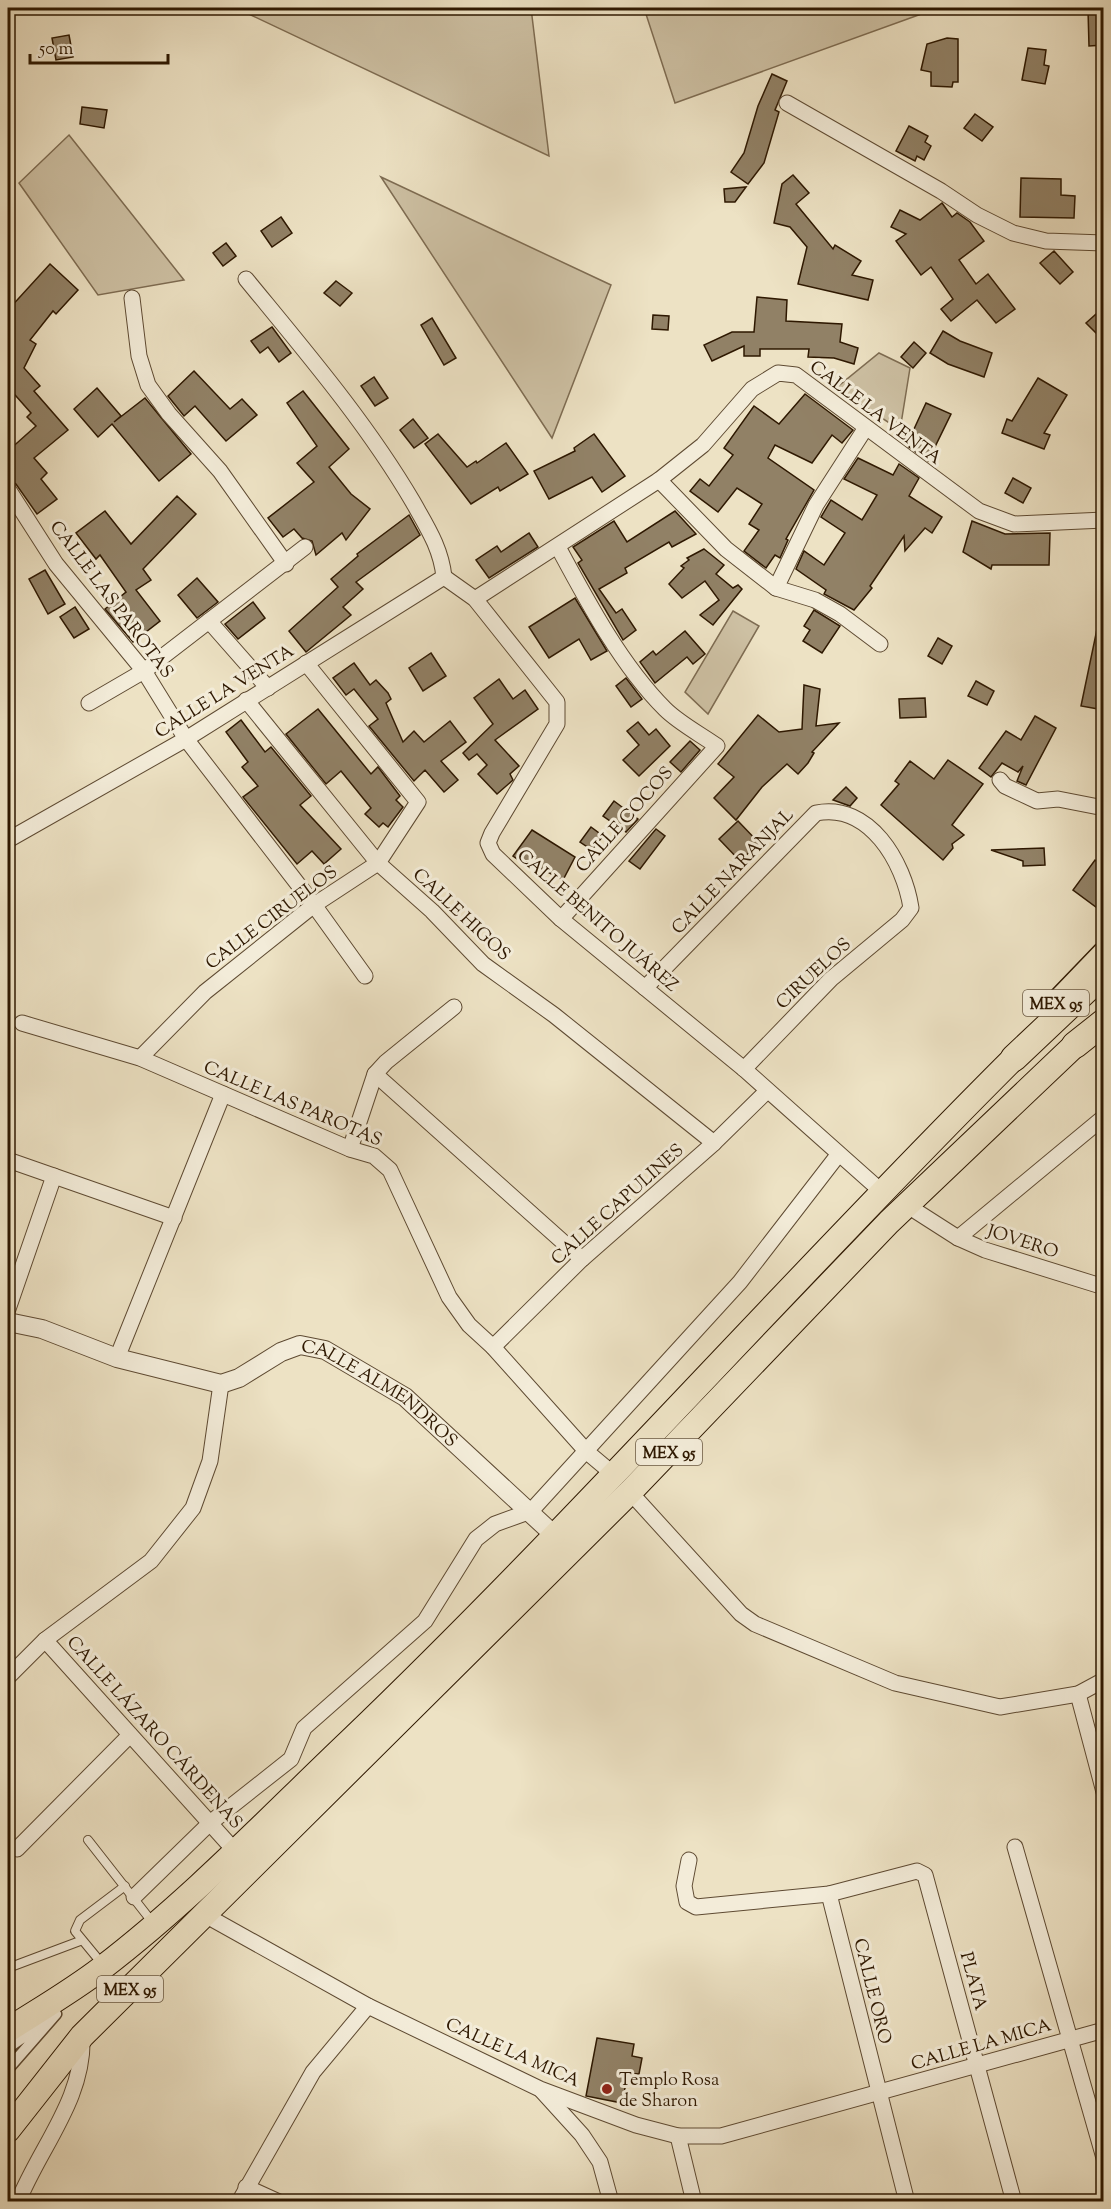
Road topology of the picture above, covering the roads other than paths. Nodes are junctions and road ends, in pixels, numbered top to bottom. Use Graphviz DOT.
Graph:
graph roads {
  1 [pos="787,103"];
  2 [pos="1104,243"];
  3 [pos="246,279"];
  4 [pos="132,298"];
  5 [pos="865,429"];
  6 [pos="659,480"];
  7 [pos="8,489"];
  8 [pos="1104,520"];
  9 [pos="305,547"];
  10 [pos="558,547"];
  11 [pos="286,564"];
  12 [pos="444,578"];
  13 [pos="776,588"];
  14 [pos="475,598"];
  15 [pos="209,621"];
  16 [pos="880,644"];
  17 [pos="306,663"];
  18 [pos="144,671"];
  19 [pos="268,688"];
  20 [pos="246,700"];
  21 [pos="89,703"];
  22 [pos="186,740"];
  23 [pos="1000,780"];
  24 [pos="1104,808"];
  25 [pos="8,840"];
  26 [pos="378,863"];
  27 [pos="314,905"];
  28 [pos="911,908"];
  29 [pos="561,919"];
  30 [pos="1104,953"];
  31 [pos="1104,973"];
  32 [pos="365,976"];
  33 [pos="645,988"];
  34 [pos="454,1006"];
  35 [pos="1104,1017"];
  36 [pos="1104,1022"];
  37 [pos="22,1023"];
  38 [pos="1075,1045"];
  39 [pos="140,1058"];
  40 [pos="1014,1059"];
  41 [pos="744,1069"];
  42 [pos="375,1074"];
  43 [pos="767,1091"];
  44 [pos="223,1094"];
  45 [pos="1104,1117"];
  46 [pos="714,1143"];
  47 [pos="350,1149"];
  48 [pos="838,1155"];
  49 [pos="8,1161"];
  50 [pos="54,1176"];
  51 [pos="881,1191"];
  52 [pos="908,1206"];
  53 [pos="174,1218"];
  54 [pos="958,1238"];
  55 [pos="582,1259"];
  56 [pos="1104,1287"];
  57 [pos="8,1309"];
  58 [pos="8,1322"];
  59 [pos="493,1347"];
  60 [pos="117,1358"];
  61 [pos="220,1384"];
  62 [pos="587,1452"];
  63 [pos="612,1473"];
  64 [pos="630,1492"];
  65 [pos="531,1511"];
  66 [pos="553,1534"];
  67 [pos="45,1640"];
  68 [pos="8,1677"];
  69 [pos="1104,1680"];
  70 [pos="1078,1694"];
  71 [pos="130,1735"];
  72 [pos="1104,1792"];
  73 [pos="210,1822"];
  74 [pos="88,1840"];
  75 [pos="1015,1847"];
  76 [pos="17,1849"];
  77 [pos="235,1851"];
  78 [pos="689,1860"];
  79 [pos="130,1891"];
  80 [pos="829,1894"];
  81 [pos="205,1915"];
  82 [pos="154,1924"];
  83 [pos="81,1941"];
  84 [pos="104,1966"];
  85 [pos="8,1968"];
  86 [pos="368,2006"];
  87 [pos="8,2030"];
  88 [pos="1104,2030"];
  89 [pos="82,2037"];
  90 [pos="1071,2038"];
  91 [pos="8,2048"];
  92 [pos="975,2064"];
  93 [pos="8,2069"];
  94 [pos="540,2089"];
  95 [pos="879,2094"];
  96 [pos="8,2130"];
  97 [pos="678,2136"];
  98 [pos="1104,2158"];
  99 [pos="246,2187"];
  100 [pos="692,2194"];
  101 [pos="18,2202"];
  102 [pos="239,2202"];
  103 [pos="279,2202"];
  104 [pos="611,2202"];
  105 [pos="907,2202"];
  106 [pos="1014,2202"];
  1 -- 2 [label="street"];
  3 -- 12 [label="street"];
  4 -- 11 [label="street"];
  5 -- 6 [label="street, CALLE LA VENTA"];
  5 -- 8 [label="street, CALLE LA VENTA"];
  5 -- 13 [label="street"];
  6 -- 10 [label="street, CALLE LA VENTA"];
  6 -- 13 [label="street"];
  7 -- 18 [label="street, CALLE LAS PAROTAS"];
  9 -- 11 [label="street"];
  10 -- 14 [label="street, CALLE LA VENTA"];
  10 -- 29 [label="street, CALLE COCOS"];
  11 -- 15 [label="street"];
  12 -- 14 [label="street, CALLE BENITO JUÁREZ"];
  12 -- 17 [label="street, CALLE LA VENTA"];
  13 -- 16 [label="street"];
  14 -- 29 [label="street, CALLE BENITO JUÁREZ"];
  15 -- 18 [label="street"];
  15 -- 19 [label="street"];
  17 -- 19 [label="street, CALLE LA VENTA"];
  17 -- 26 [label="street, CALLE CIRUELOS"];
  18 -- 21 [label="street"];
  18 -- 22 [label="street, CALLE LAS PAROTAS"];
  19 -- 20 [label="street, CALLE LA VENTA"];
  20 -- 22 [label="street, CALLE LA VENTA"];
  20 -- 26 [label="street, CALLE HIGOS"];
  22 -- 25 [label="street, CALLE LA VENTA"];
  22 -- 27 [label="street, CALLE LAS PAROTAS"];
  23 -- 24 [label="street"];
  26 -- 27 [label="street, CALLE CIRUELOS"];
  26 -- 46 [label="street, CALLE HIGOS"];
  27 -- 32 [label="street, CALLE LAS PAROTAS"];
  27 -- 39 [label="street, CALLE CIRUELOS"];
  28 -- 33 [label="street, CALLE NARANJAL"];
  28 -- 41 [label="street, CIRUELOS"];
  29 -- 33 [label="street, CALLE BENITO JUÁREZ"];
  30 -- 40 [label="main road, MEX 95"];
  31 -- 40 [label="highway"];
  33 -- 41 [label="street, CALLE BENITO JUÁREZ"];
  34 -- 42 [label="street"];
  35 -- 38 [label="main road, MEX 95"];
  36 -- 38 [label="highway"];
  37 -- 39 [label="street, CALLE LAS PAROTAS"];
  38 -- 52 [label="highway, MEX 95"];
  39 -- 44 [label="street, CALLE LAS PAROTAS"];
  40 -- 51 [label="highway, MEX 95"];
  41 -- 43 [label="street, CALLE BENITO JUÁREZ"];
  42 -- 47 [label="street"];
  42 -- 55 [label="street"];
  43 -- 46 [label="street, CALLE CAPULINES"];
  43 -- 48 [label="street, CALLE BENITO JUÁREZ"];
  44 -- 47 [label="street, CALLE LAS PAROTAS"];
  44 -- 53 [label="street"];
  45 -- 54 [label="street"];
  46 -- 55 [label="street, CALLE CAPULINES"];
  47 -- 59 [label="street, CALLE LAS PAROTAS"];
  48 -- 51 [label="street, CALLE BENITO JUÁREZ"];
  48 -- 62 [label="street"];
  49 -- 50 [label="street"];
  50 -- 53 [label="street"];
  50 -- 57 [label="street"];
  51 -- 63 [label="highway, MEX 95"];
  52 -- 54 [label="street, JOVERO"];
  52 -- 64 [label="highway, MEX 95"];
  53 -- 60 [label="street"];
  54 -- 56 [label="street, JOVERO"];
  55 -- 59 [label="street, CALLE CAPULINES"];
  58 -- 60 [label="street"];
  59 -- 62 [label="street, CALLE LAS PAROTAS"];
  60 -- 61 [label="street"];
  61 -- 65 [label="street, CALLE ALMENDROS"];
  61 -- 67 [label="street, CALLE LÁZARO CÁRDENAS"];
  62 -- 63 [label="street, CALLE LAS PAROTAS"];
  62 -- 65 [label="street"];
  63 -- 66 [label="highway, MEX 95"];
  64 -- 70 [label="street"];
  64 -- 81 [label="highway, MEX 95"];
  65 -- 66 [label="street, CALLE ALMENDROS"];
  65 -- 73 [label="street"];
  66 -- 77 [label="highway, MEX 95"];
  67 -- 68 [label="street, CALLE LÁZARO CÁRDENAS"];
  67 -- 71 [label="street, CALLE LÁZARO CÁRDENAS"];
  69 -- 70 [label="street"];
  70 -- 72 [label="street"];
  71 -- 73 [label="street, CALLE LÁZARO CÁRDENAS"];
  71 -- 76 [label="street"];
  73 -- 77 [label="street, CALLE LÁZARO CÁRDENAS"];
  73 -- 79 [label="street"];
  74 -- 79 [label="lane"];
  75 -- 90 [label="street"];
  77 -- 82 [label="highway, MEX 95"];
  78 -- 80 [label="street"];
  79 -- 82 [label="lane"];
  79 -- 83 [label="lane"];
  80 -- 92 [label="street, PLATA"];
  80 -- 95 [label="street, CALLE ORO"];
  81 -- 86 [label="street, CALLE LA MICA"];
  81 -- 89 [label="highway, MEX 95"];
  82 -- 84 [label="highway, MEX 95"];
  83 -- 84 [label="lane"];
  83 -- 85 [label="lane"];
  84 -- 87 [label="highway, MEX 95"];
  86 -- 94 [label="street, CALLE LA MICA"];
  86 -- 99 [label="street"];
  88 -- 90 [label="street, CALLE LA MICA"];
  89 -- 96 [label="highway, MEX 95"];
  89 -- 101 [label="street"];
  90 -- 92 [label="street, CALLE LA MICA"];
  90 -- 98 [label="street"];
  91 -- 93 [label="street"];
  92 -- 95 [label="street, CALLE LA MICA"];
  92 -- 106 [label="street, PLATA"];
  94 -- 97 [label="street, CALLE LA MICA"];
  94 -- 104 [label="street"];
  95 -- 97 [label="street, CALLE LA MICA"];
  95 -- 105 [label="street, CALLE ORO"];
  97 -- 100 [label="street"];
  99 -- 102 [label="street"];
  99 -- 103 [label="street"];
}
